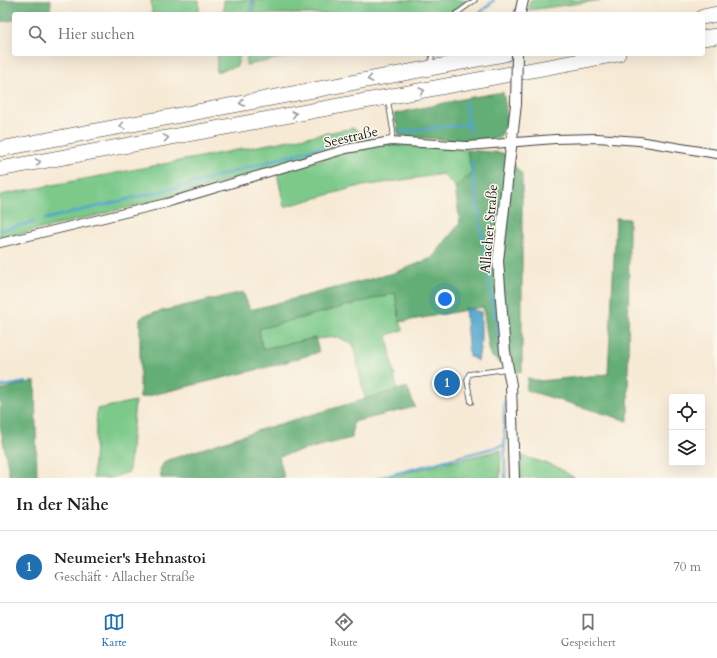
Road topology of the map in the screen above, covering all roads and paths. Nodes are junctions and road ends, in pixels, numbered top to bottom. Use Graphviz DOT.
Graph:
graph roads {
  1 [pos="475,0"];
  2 [pos="523,0"];
  3 [pos="459,12"];
  4 [pos="520,12"];
  5 [pos="717,14"];
  6 [pos="705,17"];
  7 [pos="717,36"];
  8 [pos="705,38"];
  9 [pos="484,56"];
  10 [pos="517,56"];
  11 [pos="607,56"];
  12 [pos="432,61"];
  13 [pos="388,97"];
  14 [pos="391,141"];
  15 [pos="512,143"];
  16 [pos="0,149"];
  17 [pos="717,154"];
  18 [pos="0,169"];
  19 [pos="0,243"];
  20 [pos="508,369"];
  21 [pos="471,402"];
  22 [pos="514,478"];
  1 -- 3 [label="lane"];
  2 -- 4 [label="street"];
  5 -- 6 [label="highway"];
  7 -- 8 [label="highway"];
  9 -- 12 [label="highway"];
  10 -- 15 [label="street, Allacher Straße, bridge"];
  13 -- 11 [label="highway, one-way"];
  12 -- 16 [label="highway, one-way"];
  13 -- 14 [label="lane"];
  18 -- 13 [label="highway, one-way"];
  14 -- 15 [label="street, Seestraße"];
  14 -- 19 [label="street, Seestraße"];
  15 -- 17 [label="street, Seestraße"];
  15 -- 20 [label="street, Allacher Straße"];
  20 -- 21 [label="lane"];
  20 -- 22 [label="street, Allacher Straße"];
}
